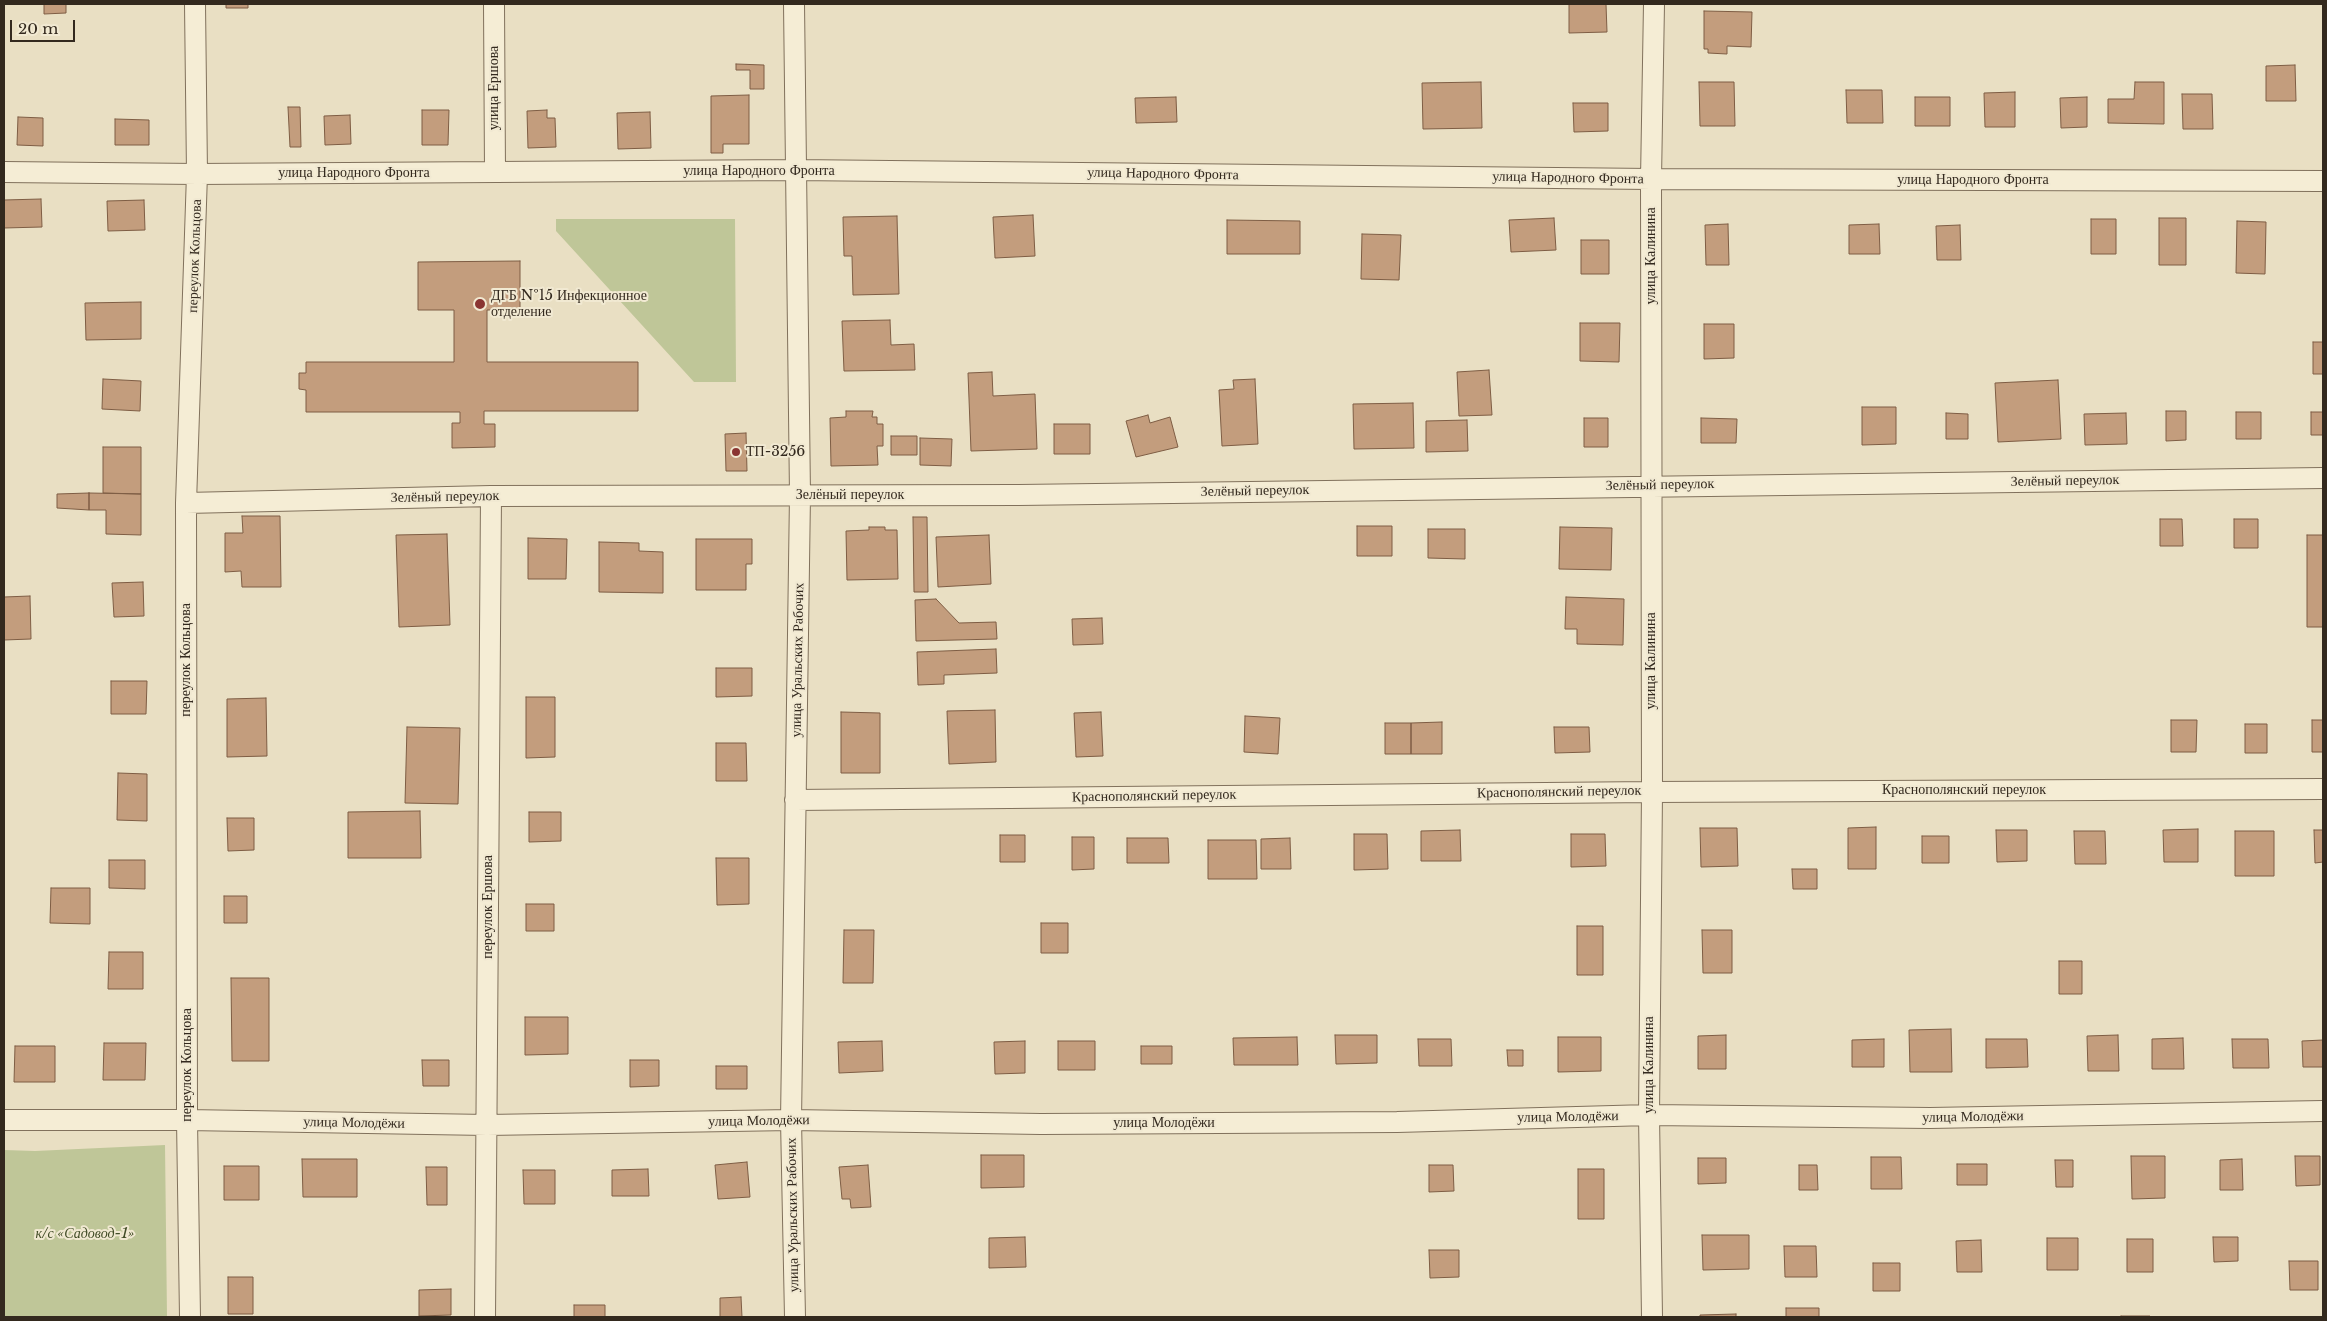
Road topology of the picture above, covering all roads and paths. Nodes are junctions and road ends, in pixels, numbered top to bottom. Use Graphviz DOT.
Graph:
graph roads {
  1 [pos="195,4"];
  2 [pos="494,4"];
  3 [pos="794,4"];
  4 [pos="1654,4"];
  5 [pos="795,170"];
  6 [pos="4,172"];
  7 [pos="495,172"];
  8 [pos="197,174"];
  9 [pos="1651,179"];
  10 [pos="2323,180"];
  11 [pos="2323,478"];
  12 [pos="1650,485"];
  13 [pos="800,495"];
  14 [pos="491,496"];
  15 [pos="186,503"];
  16 [pos="2323,789"];
  17 [pos="1652,792"];
  18 [pos="795,800"];
  19 [pos="2323,1111"];
  20 [pos="1649,1115"];
  21 [pos="4,1120"];
  22 [pos="186,1120"];
  23 [pos="792,1120"];
  24 [pos="487,1125"];
  25 [pos="190,1317"];
  26 [pos="485,1317"];
  27 [pos="795,1317"];
  28 [pos="1652,1317"];
  1 -- 8 [label="street, переулок Кольцова"];
  2 -- 7 [label="street, улица Ершова"];
  3 -- 5 [label="street, улица Уральских Рабочих"];
  4 -- 9 [label="street, улица Калинина"];
  5 -- 7 [label="street, улица Народного Фронта"];
  5 -- 9 [label="street, улица Народного Фронта"];
  5 -- 13 [label="street, улица Уральских Рабочих"];
  6 -- 8 [label="street, улица Народного Фронта"];
  7 -- 8 [label="street, улица Народного Фронта"];
  8 -- 15 [label="street, переулок Кольцова"];
  9 -- 10 [label="street, улица Народного Фронта"];
  9 -- 12 [label="street, улица Калинина"];
  11 -- 12 [label="street, Зелёный переулок"];
  12 -- 13 [label="street, Зелёный переулок"];
  12 -- 17 [label="street, улица Калинина"];
  13 -- 14 [label="street, Зелёный переулок"];
  13 -- 18 [label="street, улица Уральских Рабочих"];
  14 -- 15 [label="street, Зелёный переулок"];
  14 -- 24 [label="street, переулок Ершова"];
  15 -- 22 [label="street, переулок Кольцова"];
  16 -- 17 [label="street, Краснополянский переулок"];
  17 -- 18 [label="street, Краснополянский переулок"];
  17 -- 20 [label="street, улица Калинина"];
  18 -- 23 [label="street, улица Уральских Рабочих"];
  19 -- 20 [label="street, улица Молодёжи"];
  20 -- 23 [label="street, улица Молодёжи"];
  20 -- 28 [label="street, улица Калинина"];
  21 -- 22 [label="street, улица Молодёжи"];
  22 -- 24 [label="street, улица Молодёжи"];
  22 -- 25 [label="street, переулок Кольцова"];
  23 -- 24 [label="street, улица Молодёжи"];
  23 -- 27 [label="street, улица Уральских Рабочих"];
  24 -- 26 [label="street, переулок Ершова"];
}
